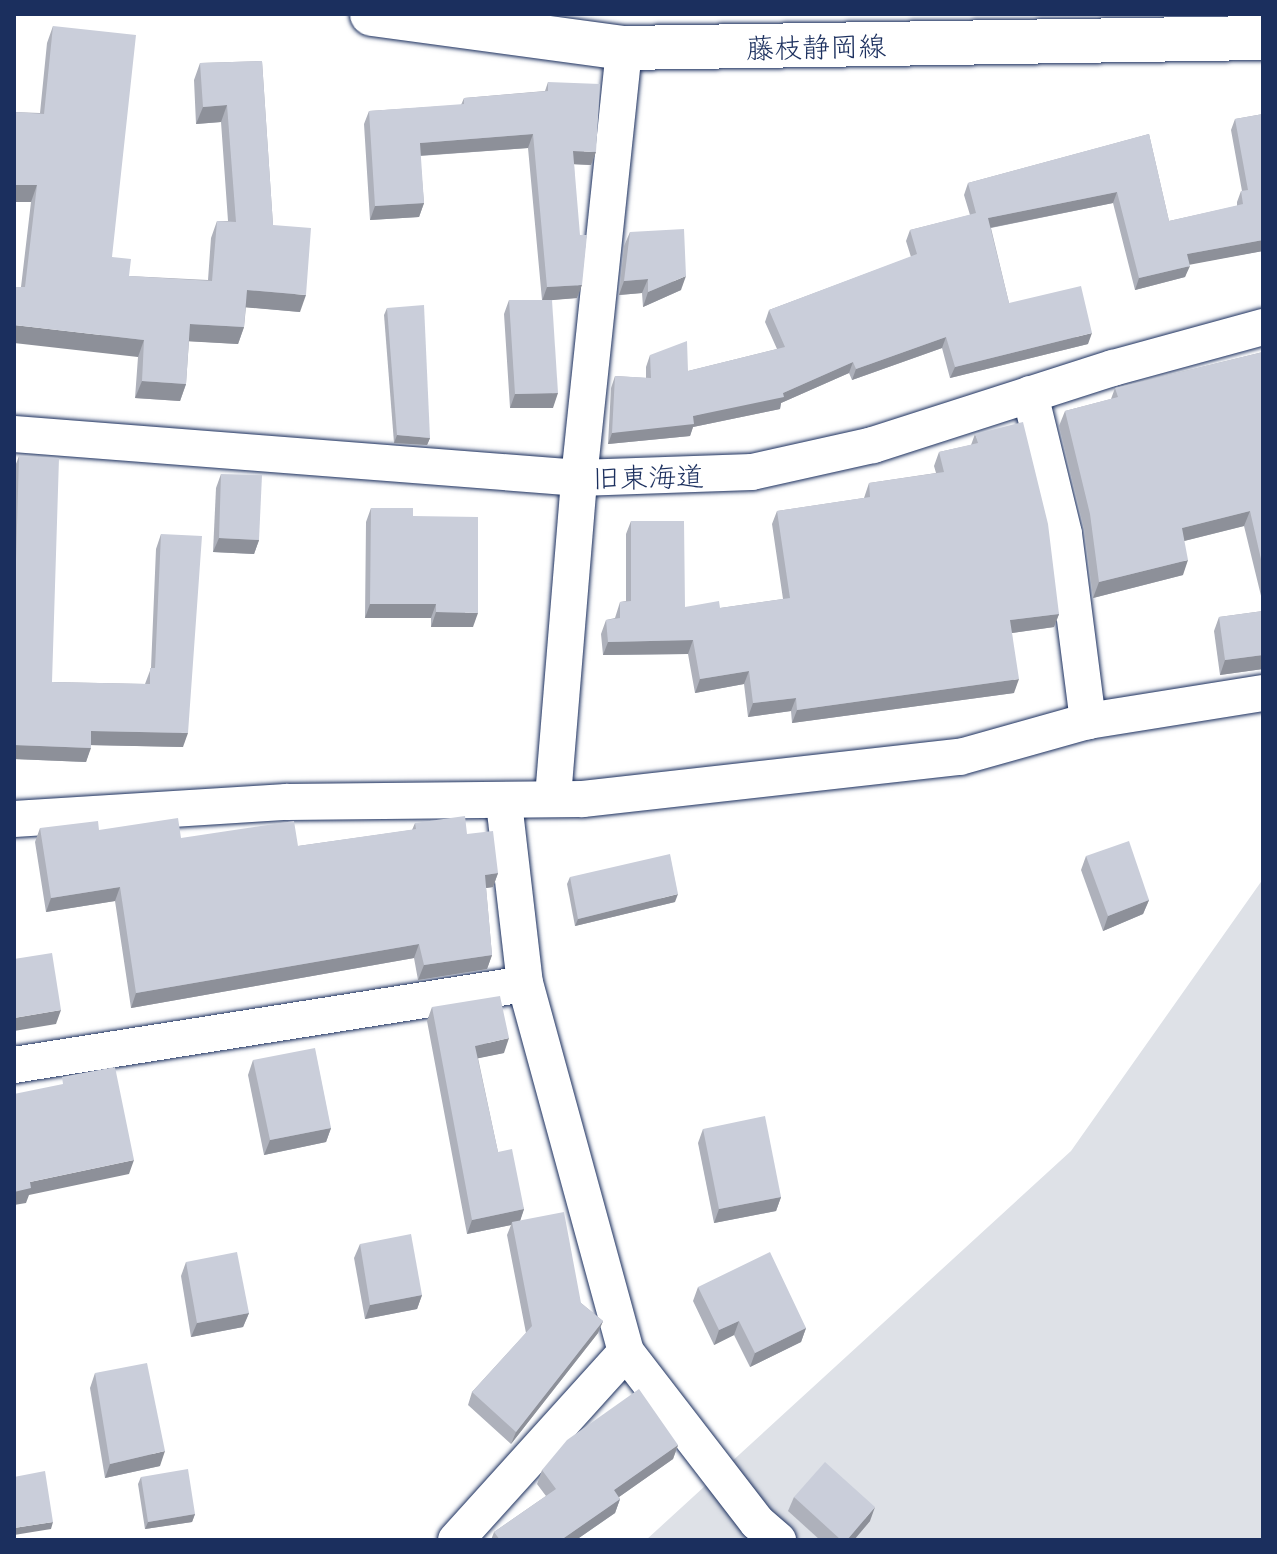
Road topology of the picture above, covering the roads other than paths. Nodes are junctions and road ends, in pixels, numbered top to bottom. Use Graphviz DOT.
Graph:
graph roads {
  1 [pos="372,14"];
  2 [pos="625,31"];
  3 [pos="1263,38"];
  4 [pos="1263,327"];
  5 [pos="1030,394"];
  6 [pos="14,434"];
  7 [pos="579,478"];
  8 [pos="1263,693"];
  9 [pos="1088,721"];
  10 [pos="553,797"];
  11 [pos="504,802"];
  12 [pos="14,819"];
  13 [pos="525,984"];
  14 [pos="14,1065"];
  15 [pos="626,1352"];
  16 [pos="456,1540"];
  17 [pos="778,1540"];
  1 -- 2 [label="main road, 藤枝静岡線"];
  2 -- 3 [label="main road, 藤枝静岡線"];
  2 -- 7 [label="street"];
  4 -- 5 [label="street, 旧東海道"];
  5 -- 7 [label="street, 旧東海道"];
  5 -- 9 [label="street"];
  6 -- 7 [label="street, 旧東海道"];
  7 -- 10 [label="street"];
  8 -- 9 [label="street"];
  9 -- 10 [label="street"];
  10 -- 11 [label="street"];
  11 -- 12 [label="street"];
  11 -- 13 [label="street"];
  13 -- 14 [label="street"];
  13 -- 15 [label="street"];
  15 -- 16 [label="street"];
  15 -- 17 [label="street"];
}
